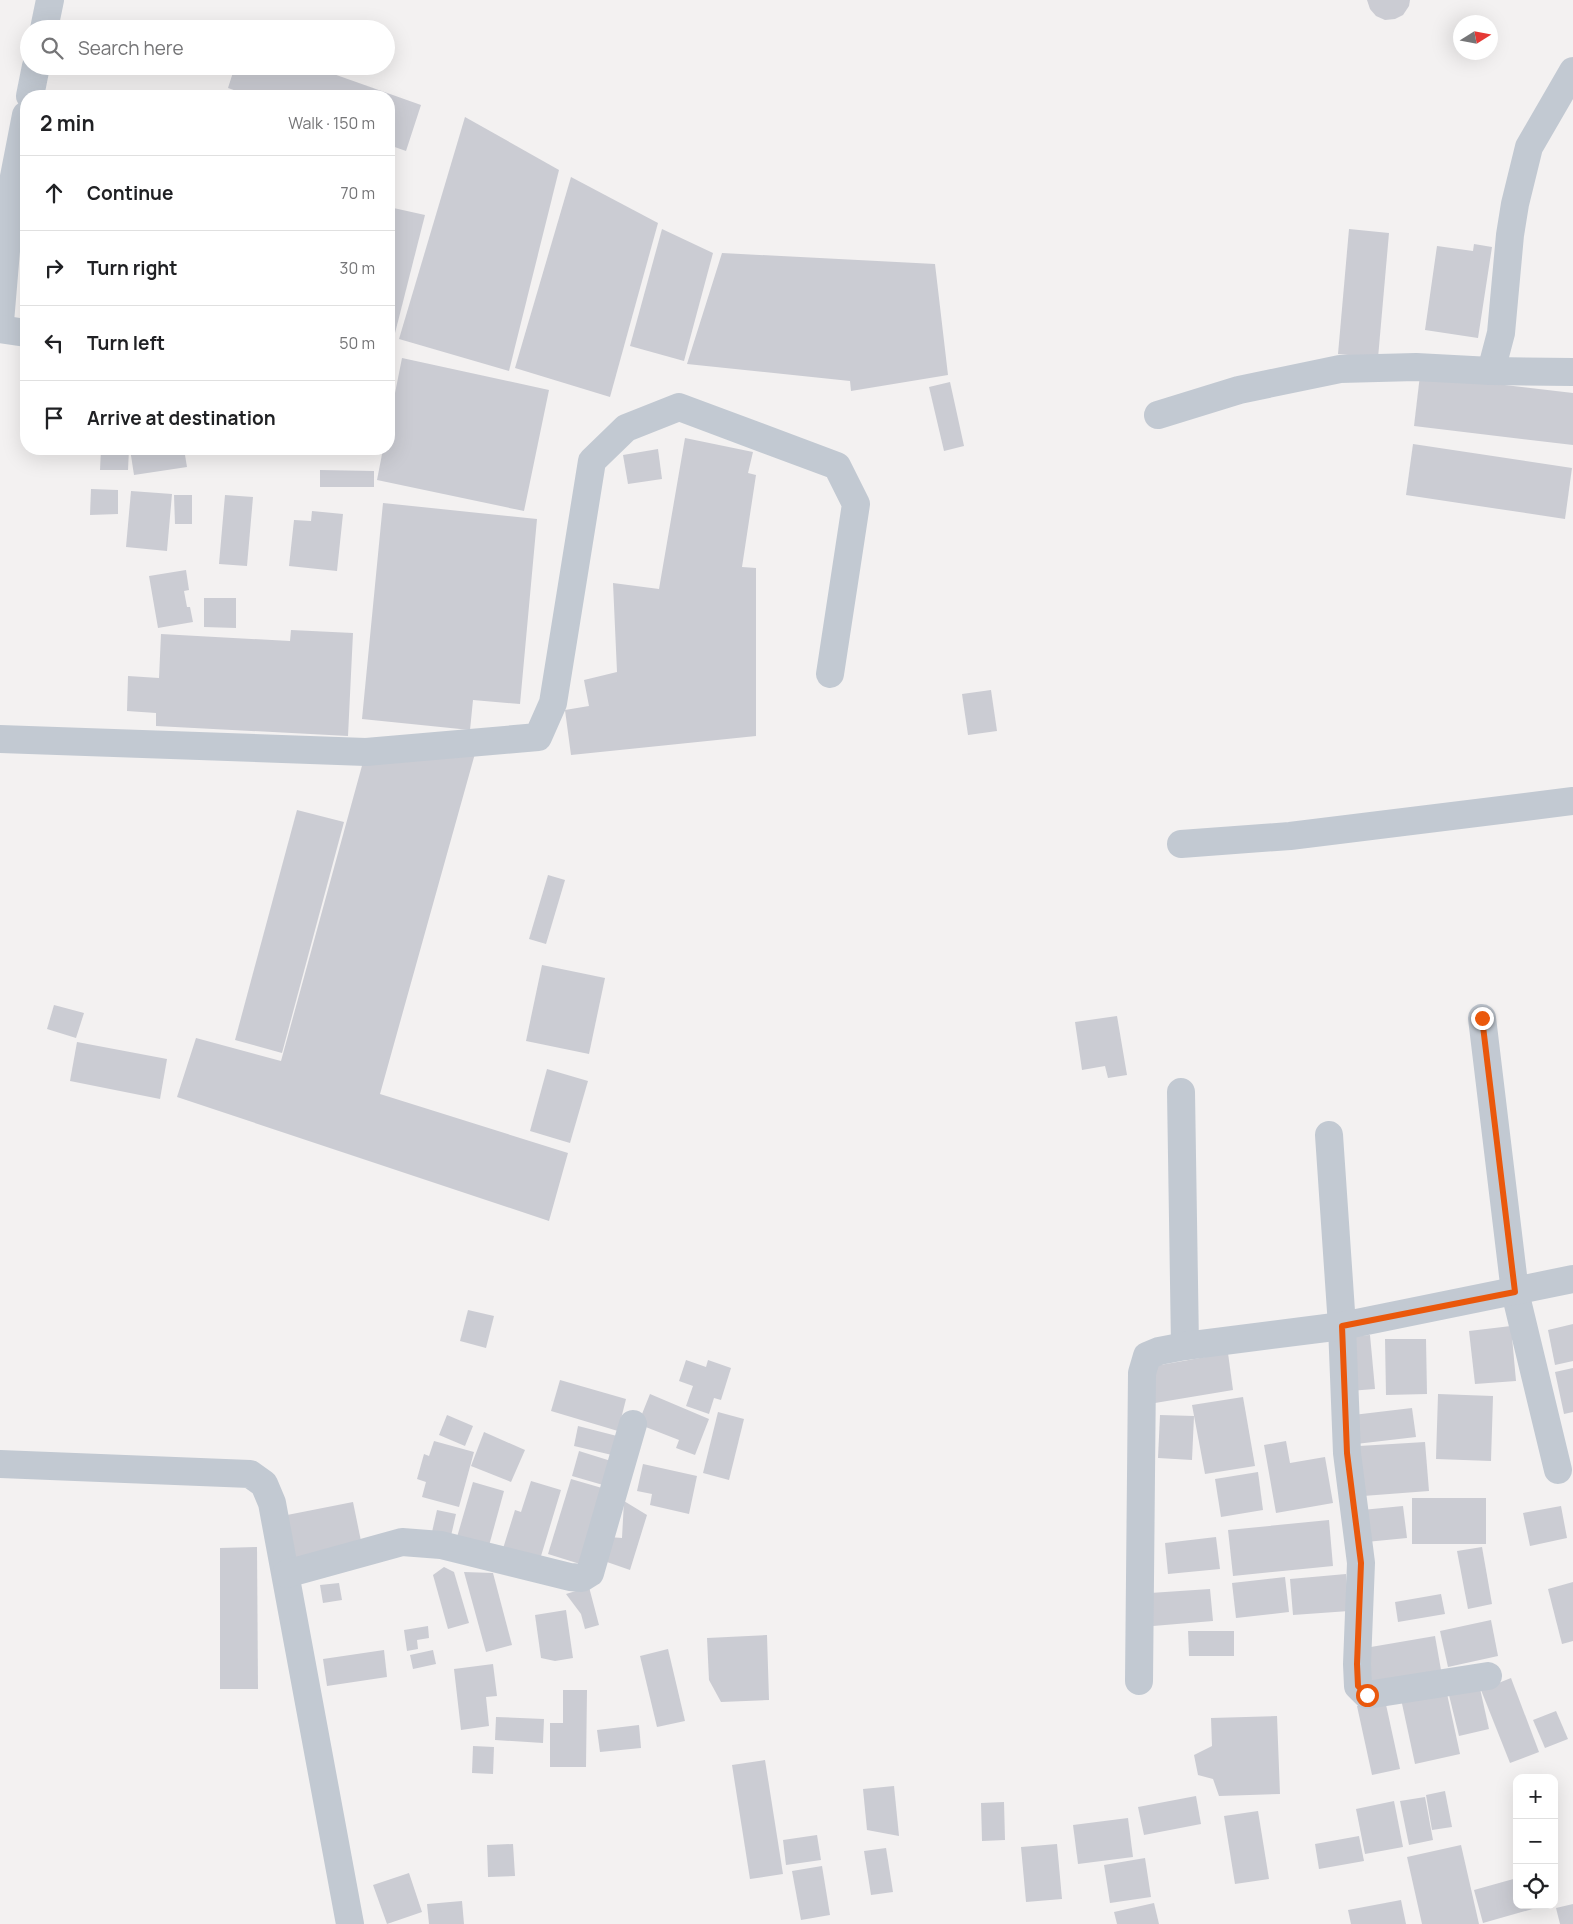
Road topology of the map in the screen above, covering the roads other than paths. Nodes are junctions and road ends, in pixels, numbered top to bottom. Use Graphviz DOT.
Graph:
graph roads {
  1 [pos="50,0"];
  2 [pos="46,20"];
  3 [pos="1573,71"];
  4 [pos="34,75"];
  5 [pos="31,90"];
  6 [pos="20,138"];
  7 [pos="6,192"];
  8 [pos="0,322"];
  9 [pos="0,329"];
  10 [pos="20,332"];
  11 [pos="1491,371"];
  12 [pos="1573,372"];
  13 [pos="1158,415"];
  14 [pos="830,674"];
  15 [pos="0,739"];
  16 [pos="1573,801"];
  17 [pos="1181,844"];
  18 [pos="1482,1018"];
  19 [pos="1181,1092"];
  20 [pos="1329,1135"];
  21 [pos="1573,1279"];
  22 [pos="1515,1292"];
  23 [pos="1342,1326"];
  24 [pos="1186,1346"];
  25 [pos="633,1424"];
  26 [pos="0,1464"];
  27 [pos="1558,1470"];
  28 [pos="286,1574"];
  29 [pos="1488,1676"];
  30 [pos="1139,1681"];
  31 [pos="350,1924"];
  1 -- 2 [label="street"];
  3 -- 11 [label="street"];
  4 -- 5 [label="street"];
  6 -- 7 [label="street"];
  7 -- 8 [label="street"];
  9 -- 10 [label="street"];
  11 -- 12 [label="street"];
  11 -- 13 [label="street"];
  14 -- 15 [label="street"];
  16 -- 17 [label="street"];
  18 -- 22 [label="street"];
  19 -- 24 [label="street"];
  20 -- 23 [label="street"];
  21 -- 22 [label="street"];
  22 -- 23 [label="street"];
  22 -- 27 [label="street"];
  23 -- 24 [label="street"];
  23 -- 29 [label="street"];
  24 -- 30 [label="street"];
  25 -- 28 [label="street"];
  26 -- 28 [label="street"];
  28 -- 31 [label="street"];
}
